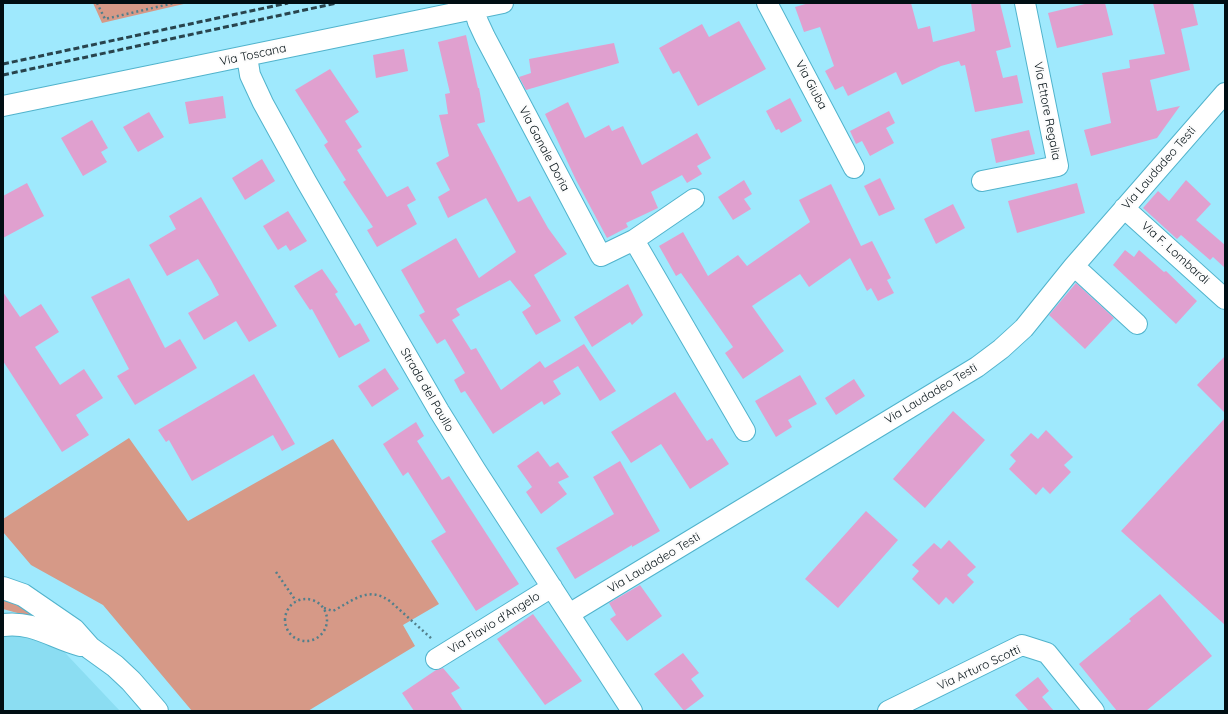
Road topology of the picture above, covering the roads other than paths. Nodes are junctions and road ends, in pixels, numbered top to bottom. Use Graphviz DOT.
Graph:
graph roads {
  1 [pos="503,3"];
  2 [pos="768,3"];
  3 [pos="1025,3"];
  4 [pos="474,9"];
  5 [pos="247,56"];
  6 [pos="1225,93"];
  7 [pos="3,106"];
  8 [pos="854,168"];
  9 [pos="982,181"];
  10 [pos="694,199"];
  11 [pos="1124,208"];
  12 [pos="634,240"];
  13 [pos="1074,266"];
  14 [pos="1225,299"];
  15 [pos="1137,324"];
  16 [pos="745,431"];
  17 [pos="3,579"];
  18 [pos="552,587"];
  19 [pos="13,592"];
  20 [pos="569,614"];
  21 [pos="3,625"];
  22 [pos="93,650"];
  23 [pos="442,656"];
  24 [pos="157,711"];
  25 [pos="632,711"];
  26 [pos="888,711"];
  27 [pos="1094,711"];
  1 -- 4 [label="street, Via Toscana"];
  2 -- 8 [label="street, Via Giuba"];
  3 -- 9 [label="street, Via Ettore Regalia"];
  4 -- 5 [label="street, Via Toscana"];
  4 -- 12 [label="street, Via Ganale Doria"];
  5 -- 7 [label="street, Via Toscana"];
  5 -- 18 [label="street, Strada del Paullo"];
  6 -- 11 [label="street, Via Laudadeo Testi"];
  10 -- 12 [label="street, Via Ganale Doria"];
  11 -- 13 [label="street, Via Laudadeo Testi"];
  11 -- 14 [label="street, Via F. Lombardi"];
  12 -- 16 [label="street"];
  13 -- 15 [label="street"];
  13 -- 20 [label="street, Via Laudadeo Testi"];
  17 -- 19 [label="main road"];
  18 -- 20 [label="street, Strada del Paullo"];
  18 -- 23 [label="street, Via Flavio d'Angelo"];
  19 -- 22 [label="main road"];
  20 -- 25 [label="street, Strada del Paullo"];
  21 -- 22 [label="main road"];
  22 -- 24 [label="main road"];
  26 -- 27 [label="street, Via Arturo Scotti"];
}
